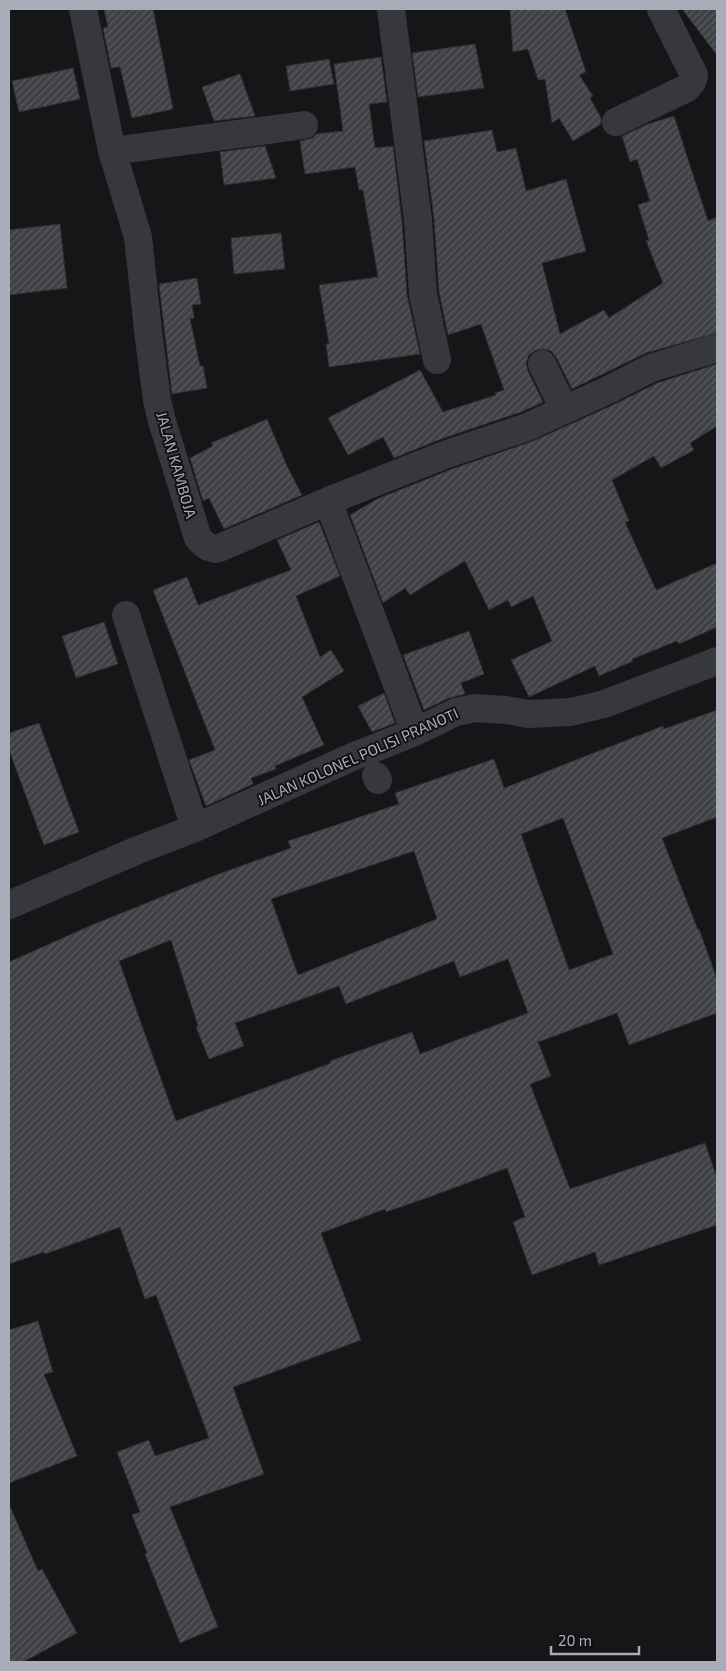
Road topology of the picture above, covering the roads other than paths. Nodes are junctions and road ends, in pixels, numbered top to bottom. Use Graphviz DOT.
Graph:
graph roads {
  1 [pos="83,9"];
  2 [pos="391,9"];
  3 [pos="661,9"];
  4 [pos="616,122"];
  5 [pos="304,125"];
  6 [pos="112,151"];
  7 [pos="717,348"];
  8 [pos="437,360"];
  9 [pos="542,364"];
  10 [pos="564,410"];
  11 [pos="328,502"];
  12 [pos="126,615"];
  13 [pos="717,661"];
  14 [pos="415,732"];
  15 [pos="195,828"];
  16 [pos="9,905"];
  1 -- 6 [label="street, JALAN KAMBOJA"];
  2 -- 8 [label="street"];
  3 -- 4 [label="street"];
  5 -- 6 [label="street"];
  6 -- 11 [label="street, JALAN KAMBOJA"];
  7 -- 10 [label="street"];
  9 -- 10 [label="street"];
  10 -- 11 [label="street"];
  11 -- 14 [label="street"];
  12 -- 15 [label="street"];
  13 -- 14 [label="street, JALAN KOLONEL POLISI PRANOTI"];
  14 -- 15 [label="street, JALAN KOLONEL POLISI PRANOTI"];
  15 -- 16 [label="street, JALAN KOLONEL POLISI PRANOTI"];
}
